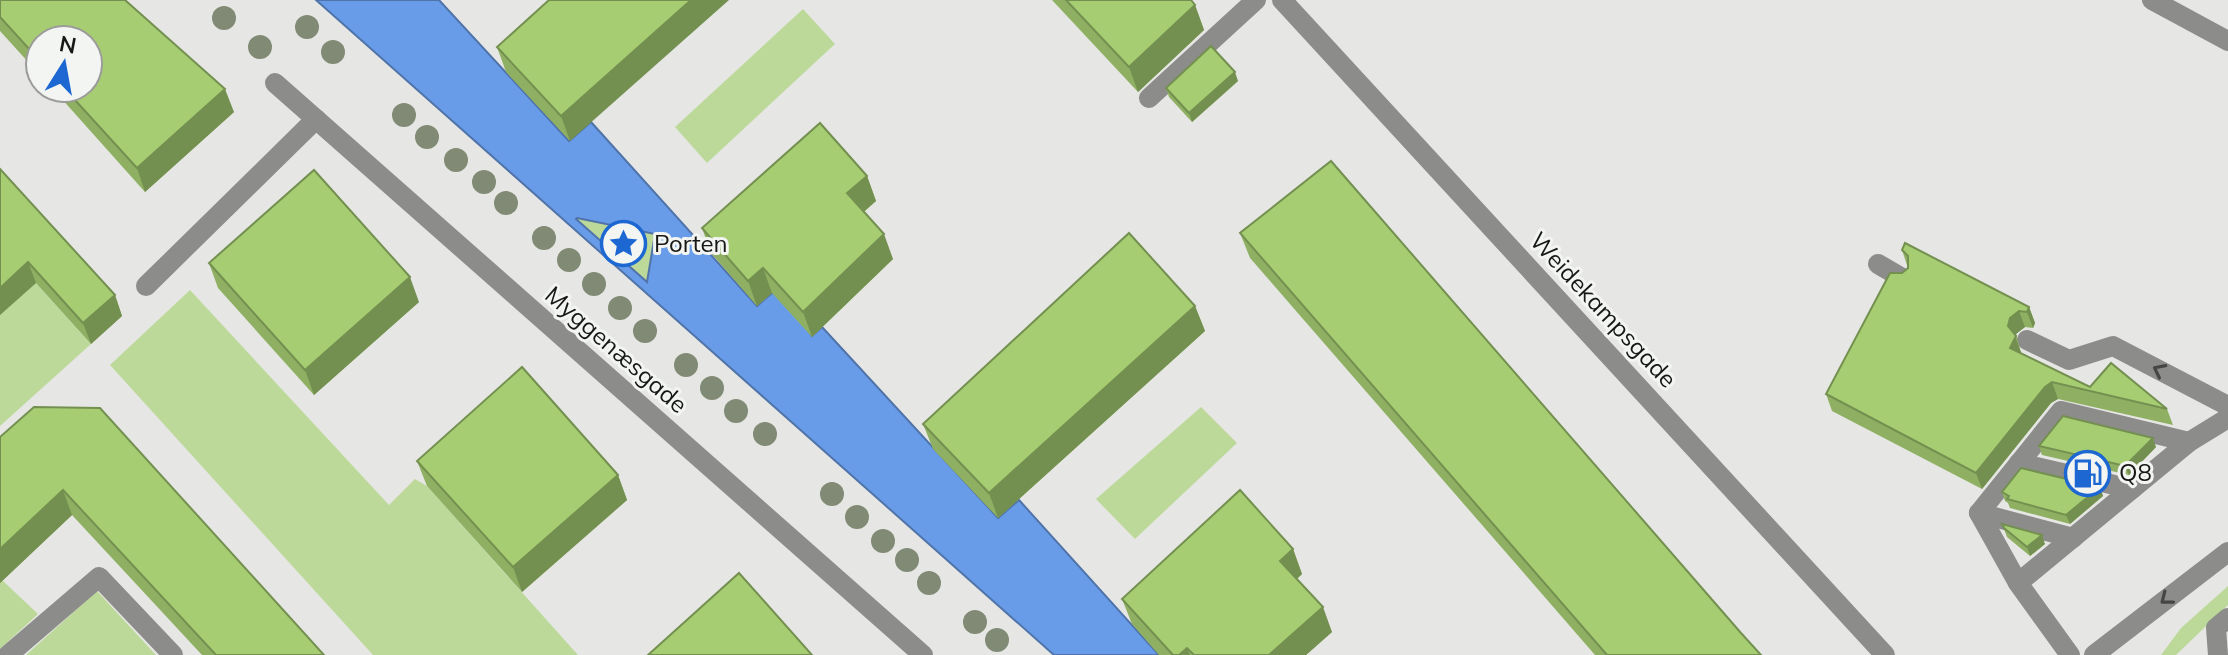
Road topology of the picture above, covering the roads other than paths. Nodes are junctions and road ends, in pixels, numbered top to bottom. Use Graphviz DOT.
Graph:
graph roads {
  1 [pos="1256,0"];
  2 [pos="1282,0"];
  3 [pos="2152,0"];
  4 [pos="2228,41"];
  5 [pos="275,83"];
  6 [pos="1149,98"];
  7 [pos="316,119"];
  8 [pos="1878,264"];
  9 [pos="1902,278"];
  10 [pos="146,286"];
  11 [pos="2027,340"];
  12 [pos="2228,406"];
  13 [pos="2228,418"];
  14 [pos="2189,442"];
  15 [pos="2019,463"];
  16 [pos="2132,489"];
  17 [pos="1979,513"];
  18 [pos="2073,538"];
  19 [pos="2228,552"];
  20 [pos="2018,583"];
  21 [pos="2228,618"];
  22 [pos="8,655"];
  23 [pos="173,655"];
  24 [pos="923,655"];
  25 [pos="1885,655"];
  26 [pos="2070,655"];
  27 [pos="2094,655"];
  28 [pos="2218,655"];
  1 -- 6 [label="street"];
  2 -- 25 [label="street, Weidekampsgade"];
  3 -- 4 [label="street"];
  5 -- 7 [label="street, Myggenæsgade"];
  7 -- 10 [label="street"];
  7 -- 24 [label="street, Myggenæsgade"];
  8 -- 9 [label="street"];
  12 -- 11 [label="street, one-way"];
  13 -- 14 [label="street"];
  14 -- 15 [label="street"];
  14 -- 16 [label="street"];
  15 -- 16 [label="street"];
  15 -- 17 [label="street"];
  16 -- 18 [label="street"];
  17 -- 18 [label="street"];
  17 -- 20 [label="street"];
  18 -- 20 [label="street"];
  19 -- 27 [label="street, one-way"];
  20 -- 26 [label="street"];
  21 -- 28 [label="street"];
  22 -- 23 [label="street"];
}
